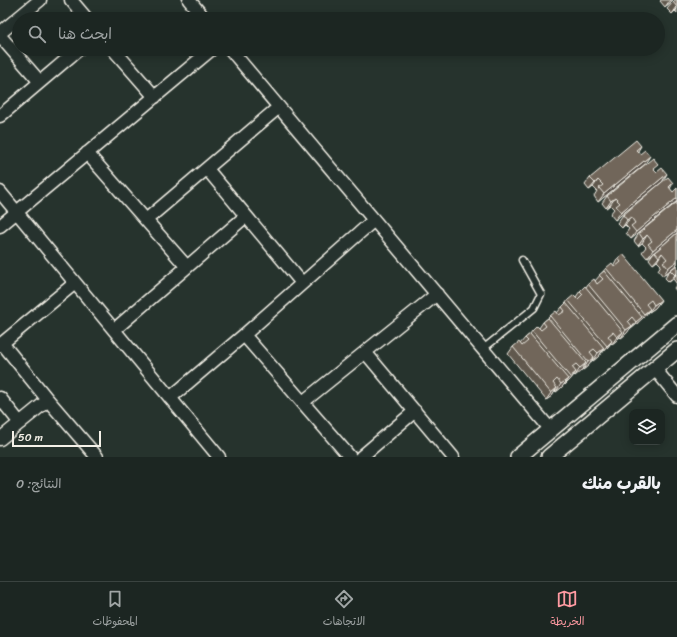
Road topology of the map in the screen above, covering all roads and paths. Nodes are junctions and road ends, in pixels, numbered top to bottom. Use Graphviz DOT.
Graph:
graph roads {
  1 [pos="40,0"];
  2 [pos="71,0"];
  3 [pos="189,0"];
  4 [pos="26,12"];
  5 [pos="81,12"];
  6 [pos="199,12"];
  7 [pos="12,24"];
  8 [pos="0,34"];
  9 [pos="12,48"];
  10 [pos="18,56"];
  11 [pos="71,56"];
  12 [pos="119,56"];
  13 [pos="204,56"];
  14 [pos="236,56"];
  15 [pos="40,82"];
  16 [pos="155,97"];
  17 [pos="279,107"];
  18 [pos="0,116"];
  19 [pos="88,153"];
  20 [pos="207,169"];
  21 [pos="0,192"];
  22 [pos="17,212"];
  23 [pos="246,216"];
  24 [pos="146,220"];
  25 [pos="374,220"];
  26 [pos="0,226"];
  27 [pos="522,260"];
  28 [pos="187,267"];
  29 [pos="75,283"];
  30 [pos="302,283"];
  31 [pos="437,294"];
  32 [pos="677,324"];
  33 [pos="114,330"];
  34 [pos="244,335"];
  35 [pos="1,344"];
  36 [pos="483,349"];
  37 [pos="677,350"];
  38 [pos="365,352"];
  39 [pos="654,369"];
  40 [pos="677,396"];
  41 [pos="0,398"];
  42 [pos="170,398"];
  43 [pos="48,400"];
  44 [pos="303,402"];
  45 [pos="414,411"];
  46 [pos="20,423"];
  47 [pos="551,430"];
  48 [pos="0,439"];
  49 [pos="97,457"];
  50 [pos="219,457"];
  51 [pos="350,457"];
  52 [pos="361,457"];
  53 [pos="453,457"];
  54 [pos="518,457"];
  55 [pos="549,457"];
  1 -- 4 [label="street"];
  2 -- 5 [label="street"];
  3 -- 6 [label="street"];
  7 -- 8 [label="street"];
  8 -- 9 [label="street"];
  10 -- 15 [label="street"];
  11 -- 15 [label="street"];
  12 -- 16 [label="street"];
  13 -- 16 [label="street"];
  14 -- 17 [label="street"];
  15 -- 18 [label="street"];
  16 -- 19 [label="street"];
  17 -- 20 [label="street"];
  17 -- 25 [label="street"];
  19 -- 22 [label="street"];
  19 -- 24 [label="street"];
  20 -- 23 [label="street"];
  20 -- 24 [label="street"];
  21 -- 22 [label="street"];
  22 -- 26 [label="street"];
  22 -- 29 [label="street"];
  23 -- 28 [label="street"];
  23 -- 30 [label="street"];
  24 -- 28 [label="street"];
  25 -- 30 [label="street"];
  25 -- 31 [label="street"];
  27 -- 36 [label="lane"];
  28 -- 33 [label="street"];
  29 -- 33 [label="street"];
  29 -- 35 [label="street"];
  30 -- 34 [label="street"];
  31 -- 36 [label="street"];
  31 -- 38 [label="street"];
  32 -- 47 [label="street"];
  33 -- 42 [label="street"];
  34 -- 42 [label="street"];
  34 -- 44 [label="street"];
  35 -- 43 [label="street"];
  36 -- 47 [label="street"];
  37 -- 39 [label="street"];
  38 -- 44 [label="street"];
  38 -- 45 [label="street"];
  39 -- 40 [label="street"];
  39 -- 55 [label="street"];
  41 -- 46 [label="street"];
  42 -- 50 [label="street"];
  43 -- 46 [label="street"];
  43 -- 49 [label="street"];
  44 -- 51 [label="street"];
  45 -- 52 [label="street"];
  45 -- 53 [label="street"];
  46 -- 48 [label="street"];
  47 -- 54 [label="street"];
}
